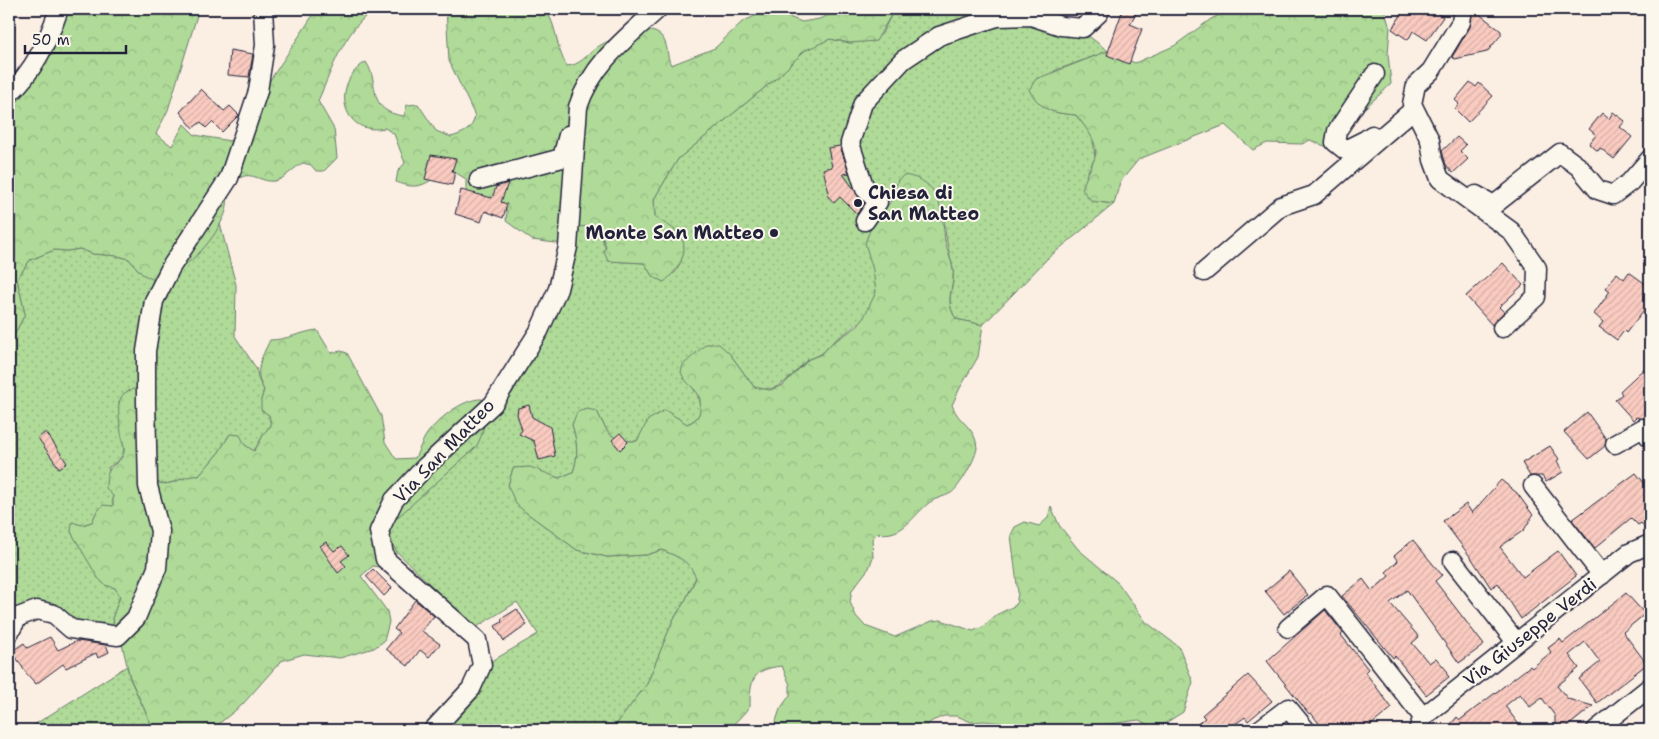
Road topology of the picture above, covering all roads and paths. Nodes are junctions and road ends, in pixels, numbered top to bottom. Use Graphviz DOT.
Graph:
graph roads {
  1 [pos="59,9"];
  2 [pos="264,9"];
  3 [pos="658,9"];
  4 [pos="1100,9"];
  5 [pos="1463,9"];
  6 [pos="1375,74"];
  7 [pos="9,94"];
  8 [pos="578,107"];
  9 [pos="1413,107"];
  10 [pos="1650,159"];
  11 [pos="479,180"];
  12 [pos="1450,188"];
  13 [pos="865,221"];
  14 [pos="1204,272"];
  15 [pos="1502,328"];
  16 [pos="1650,438"];
  17 [pos="1615,444"];
  18 [pos="1533,486"];
  19 [pos="1650,544"];
  20 [pos="1453,562"];
  21 [pos="1602,575"];
  22 [pos="1288,628"];
  23 [pos="9,633"];
  24 [pos="1516,642"];
  25 [pos="1650,687"];
  26 [pos="1421,723"];
  27 [pos="434,730"];
  28 [pos="1259,730"];
  29 [pos="1306,730"];
  30 [pos="1596,730"];
  1 -- 7 [label="street"];
  2 -- 23 [label="street"];
  3 -- 8 [label="street, Via San Matteo"];
  4 -- 13 [label="street"];
  5 -- 9 [label="street"];
  6 -- 9 [label="street"];
  8 -- 11 [label="street"];
  8 -- 27 [label="street, Via San Matteo"];
  9 -- 12 [label="street"];
  9 -- 14 [label="street"];
  10 -- 12 [label="street"];
  12 -- 15 [label="street"];
  16 -- 17 [label="street"];
  18 -- 21 [label="street"];
  19 -- 21 [label="street, Via Giuseppe Verdi"];
  20 -- 24 [label="street"];
  21 -- 24 [label="street, Via Giuseppe Verdi"];
  22 -- 26 [label="street"];
  24 -- 26 [label="street, Via Giuseppe Verdi"];
  25 -- 30 [label="street"];
  28 -- 29 [label="street"];
}
